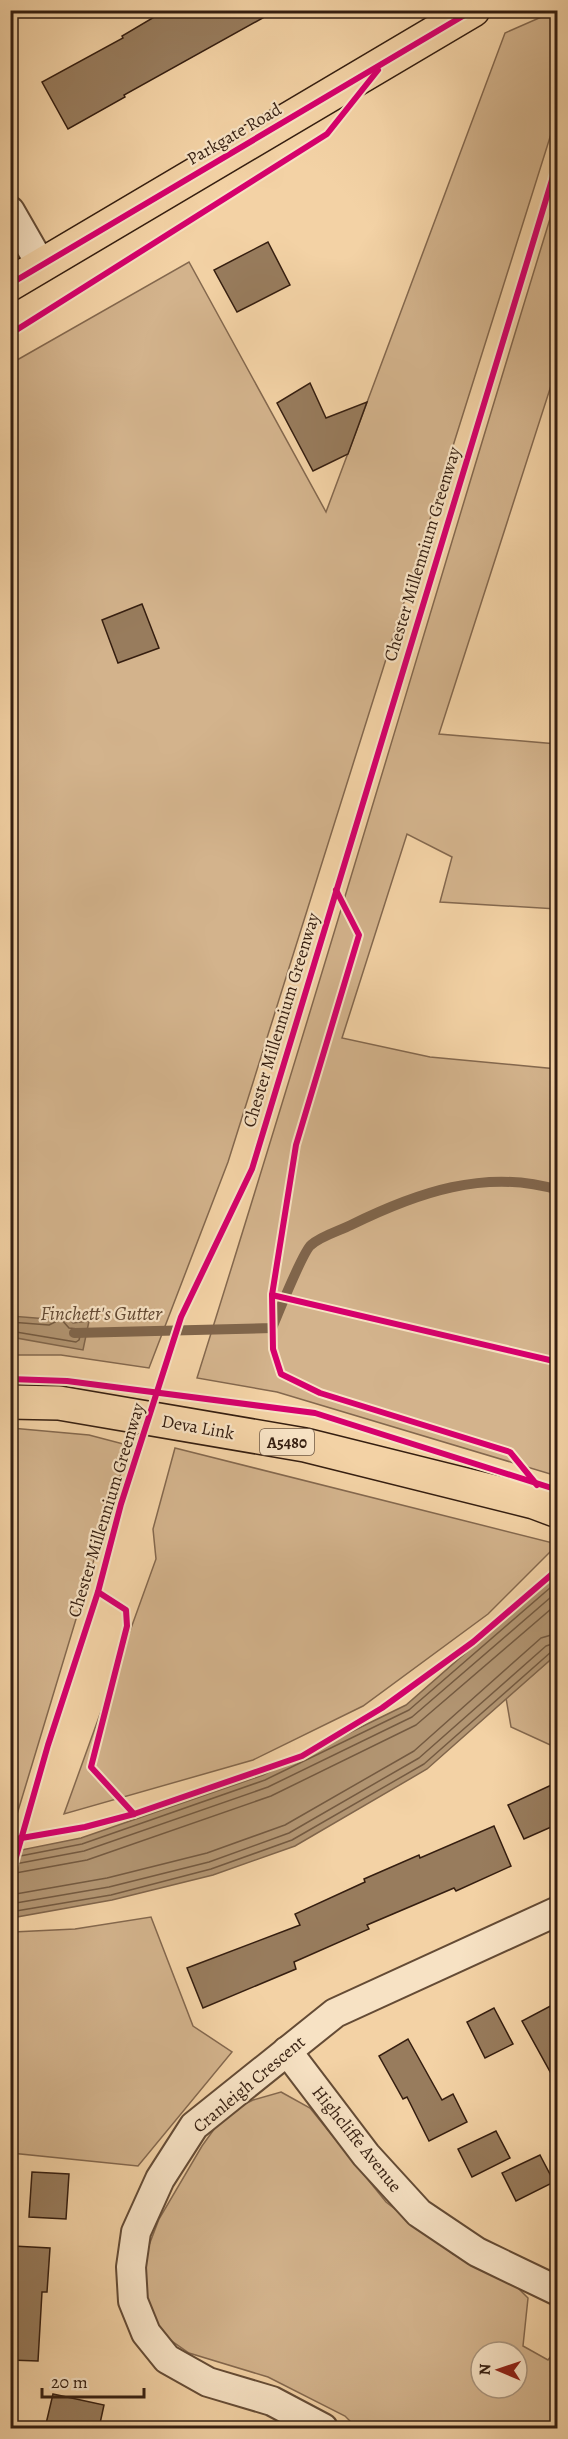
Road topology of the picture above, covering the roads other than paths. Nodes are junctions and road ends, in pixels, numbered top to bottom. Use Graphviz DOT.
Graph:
graph roads {
  1 [pos="473,10"];
  2 [pos="10,211"];
  3 [pos="40,265"];
  4 [pos="10,284"];
  5 [pos="10,1402"];
  6 [pos="558,1510"];
  7 [pos="558,1911"];
  8 [pos="287,2051"];
  9 [pos="558,2291"];
  10 [pos="323,2428"];
  1 -- 3 [label="main road, Parkgate Road"];
  2 -- 3 [label="street"];
  3 -- 4 [label="main road, Parkgate Road"];
  5 -- 6 [label="main road, Deva Link / A5480"];
  7 -- 8 [label="street, Cranleigh Crescent"];
  8 -- 9 [label="street, Highcliffe Avenue"];
  8 -- 10 [label="street, Cranleigh Crescent"];
}
